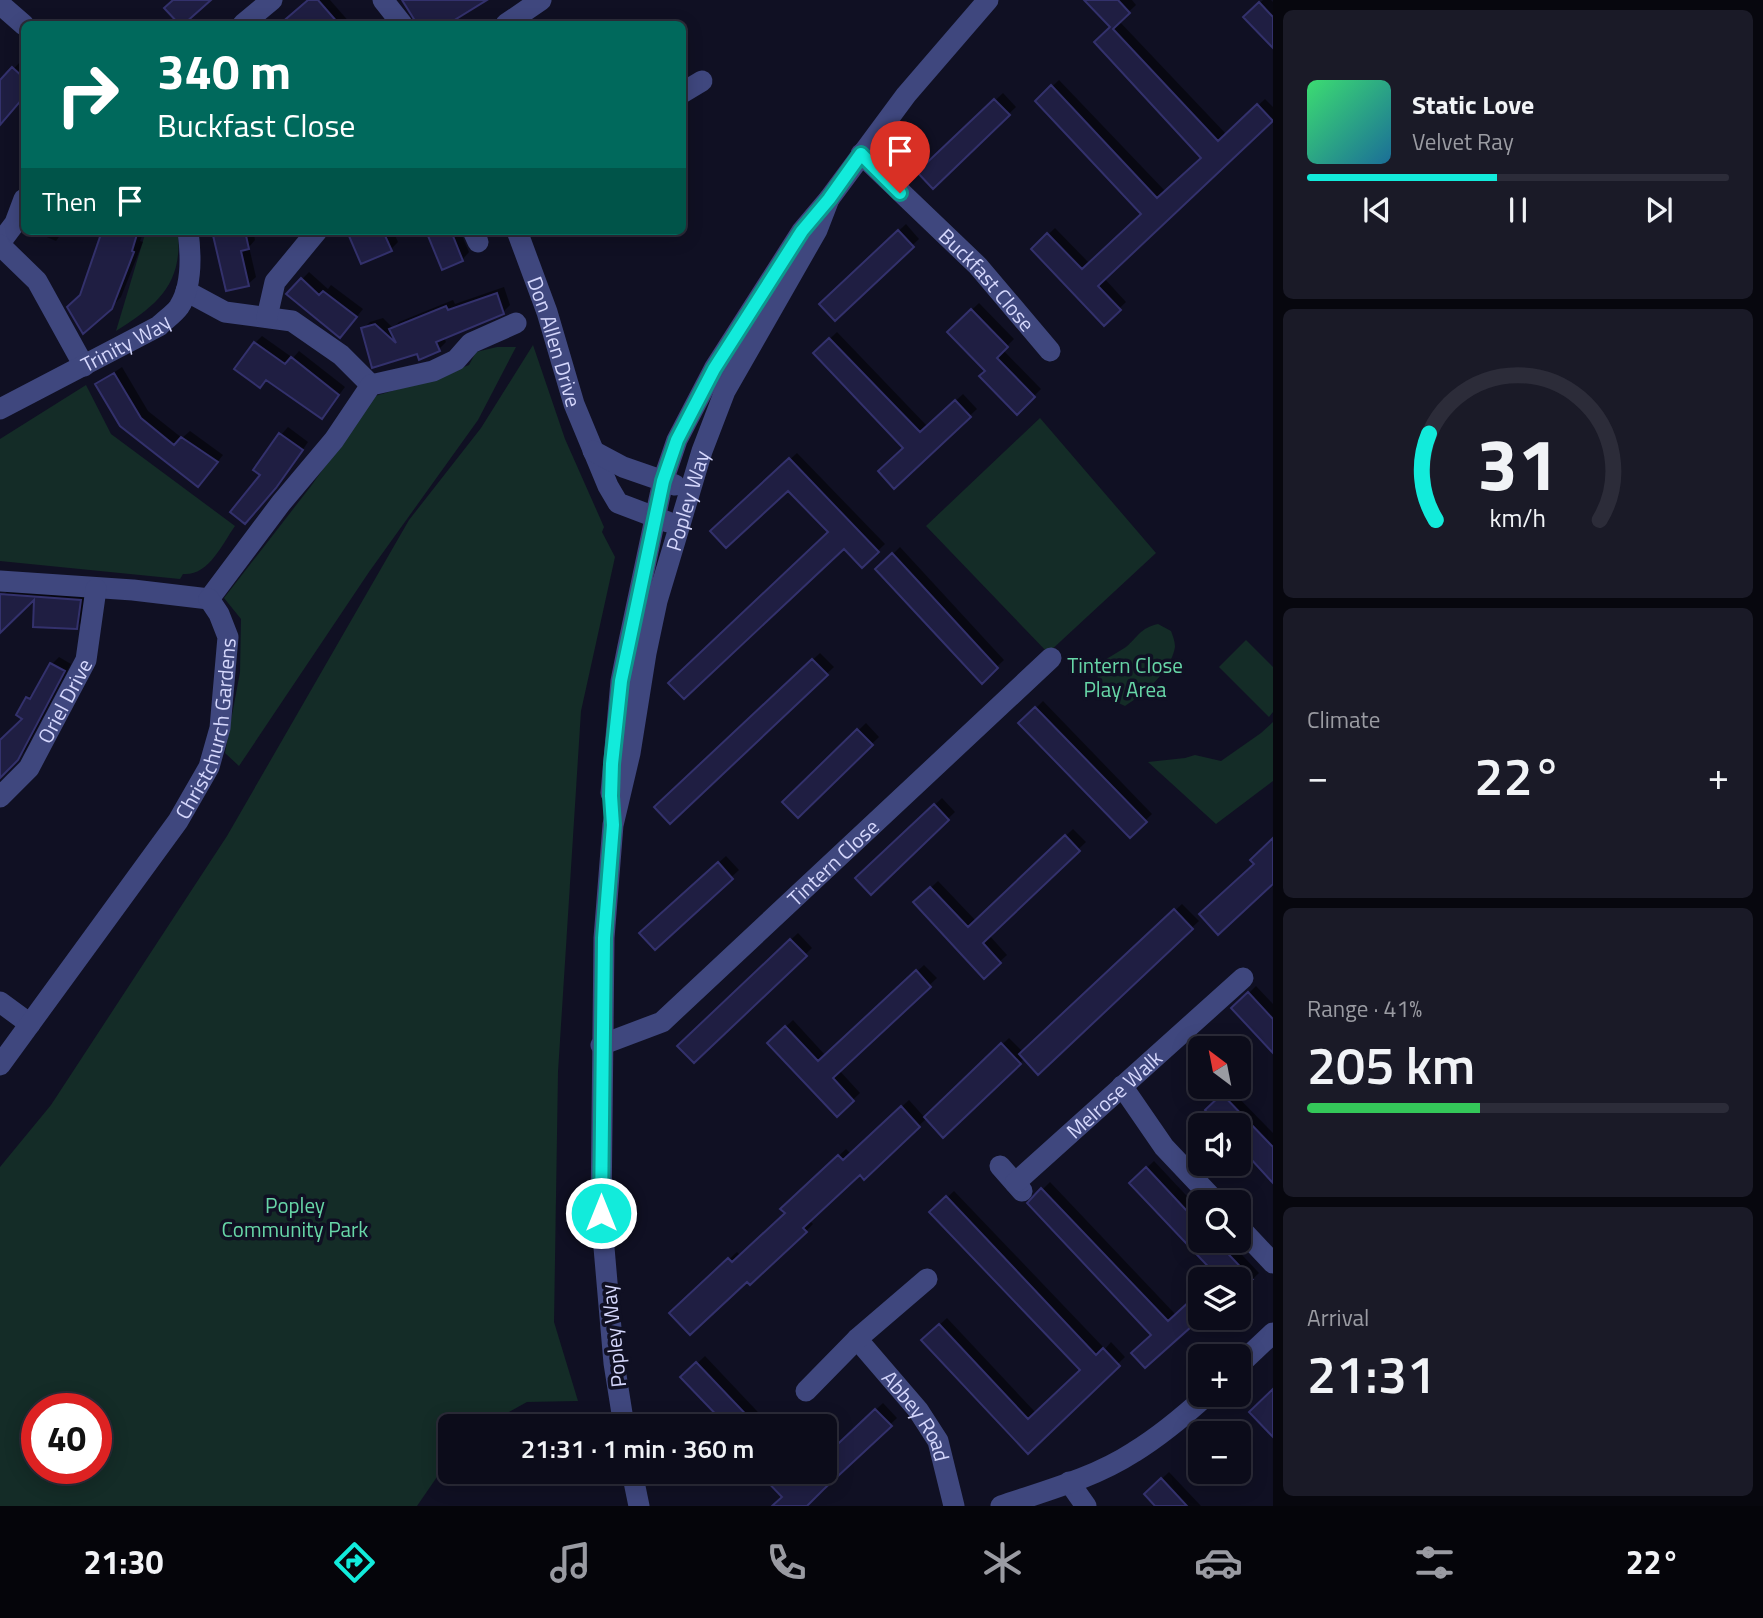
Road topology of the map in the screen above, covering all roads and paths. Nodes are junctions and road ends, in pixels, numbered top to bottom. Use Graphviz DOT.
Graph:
graph roads {
  1 [pos="272,0"];
  2 [pos="383,0"];
  3 [pos="541,0"];
  4 [pos="988,0"];
  5 [pos="0,4"];
  6 [pos="247,21"];
  7 [pos="400,21"];
  8 [pos="510,21"];
  9 [pos="21,22"];
  10 [pos="702,81"];
  11 [pos="686,91"];
  12 [pos="861,154"];
  13 [pos="829,199"];
  14 [pos="21,207"];
  15 [pos="188,235"];
  16 [pos="314,235"];
  17 [pos="518,235"];
  18 [pos="0,244"];
  19 [pos="186,291"];
  20 [pos="267,317"];
  21 [pos="516,323"];
  22 [pos="1050,352"];
  23 [pos="84,366"];
  24 [pos="371,385"];
  25 [pos="0,409"];
  26 [pos="593,451"];
  27 [pos="663,481"];
  28 [pos="689,489"];
  29 [pos="656,517"];
  30 [pos="680,526"];
  31 [pos="0,581"];
  32 [pos="96,589"];
  33 [pos="209,599"];
  34 [pos="1051,658"];
  35 [pos="0,797"];
  36 [pos="613,825"];
  37 [pos="1243,978"];
  38 [pos="0,1002"];
  39 [pos="30,1024"];
  40 [pos="601,1045"];
  41 [pos="0,1065"];
  42 [pos="1122,1087"];
  43 [pos="1000,1167"];
  44 [pos="1205,1190"];
  45 [pos="1251,1240"];
  46 [pos="1273,1263"];
  47 [pos="927,1279"];
  48 [pos="1273,1333"];
  49 [pos="858,1339"];
  50 [pos="1251,1354"];
  51 [pos="806,1391"];
  52 [pos="1193,1407"];
  53 [pos="622,1414"];
  54 [pos="1069,1482"];
  55 [pos="634,1484"];
  56 [pos="639,1506"];
  57 [pos="954,1506"];
  58 [pos="1001,1506"];
  59 [pos="1086,1506"];
  1 -- 6 [label="street"];
  2 -- 7 [label="street"];
  3 -- 8 [label="street"];
  4 -- 12 [label="street, Popley Way"];
  5 -- 9 [label="street"];
  10 -- 11 [label="street"];
  12 -- 13 [label="street, Popley Way"];
  12 -- 22 [label="street, Buckfast Close"];
  13 -- 27 [label="street, Popley Way"];
  13 -- 28 [label="street, Popley Way"];
  14 -- 18 [label="street"];
  15 -- 19 [label="street, Trinity Way"];
  16 -- 20 [label="street"];
  17 -- 26 [label="street, Don Allen Drive"];
  18 -- 23 [label="street"];
  19 -- 20 [label="street"];
  19 -- 23 [label="street, Trinity Way"];
  20 -- 24 [label="street"];
  21 -- 24 [label="street"];
  23 -- 25 [label="street, Trinity Way"];
  24 -- 33 [label="street"];
  26 -- 27 [label="street"];
  26 -- 29 [label="street, Don Allen Drive"];
  27 -- 28 [label="street"];
  27 -- 29 [label="street, Popley Way"];
  28 -- 30 [label="street, Popley Way"];
  29 -- 30 [label="street, Don Allen Drive"];
  29 -- 36 [label="street, Popley Way"];
  30 -- 36 [label="street, Popley Way"];
  31 -- 32 [label="street"];
  32 -- 33 [label="street"];
  32 -- 35 [label="street, Oriel Drive"];
  33 -- 39 [label="street, Christchurch Gardens"];
  34 -- 40 [label="street, Tintern Close"];
  36 -- 40 [label="street, Popley Way"];
  37 -- 42 [label="street, Melrose Walk"];
  38 -- 39 [label="street"];
  39 -- 41 [label="street, Christchurch Gardens"];
  40 -- 53 [label="street, Popley Way"];
  42 -- 43 [label="street, Melrose Walk"];
  42 -- 44 [label="street"];
  45 -- 46 [label="street"];
  47 -- 49 [label="street"];
  48 -- 50 [label="street"];
  49 -- 51 [label="street"];
  49 -- 57 [label="street, Abbey Road"];
  52 -- 54 [label="street"];
  54 -- 58 [label="street"];
  54 -- 59 [label="street"];
  55 -- 56 [label="street"];
}
